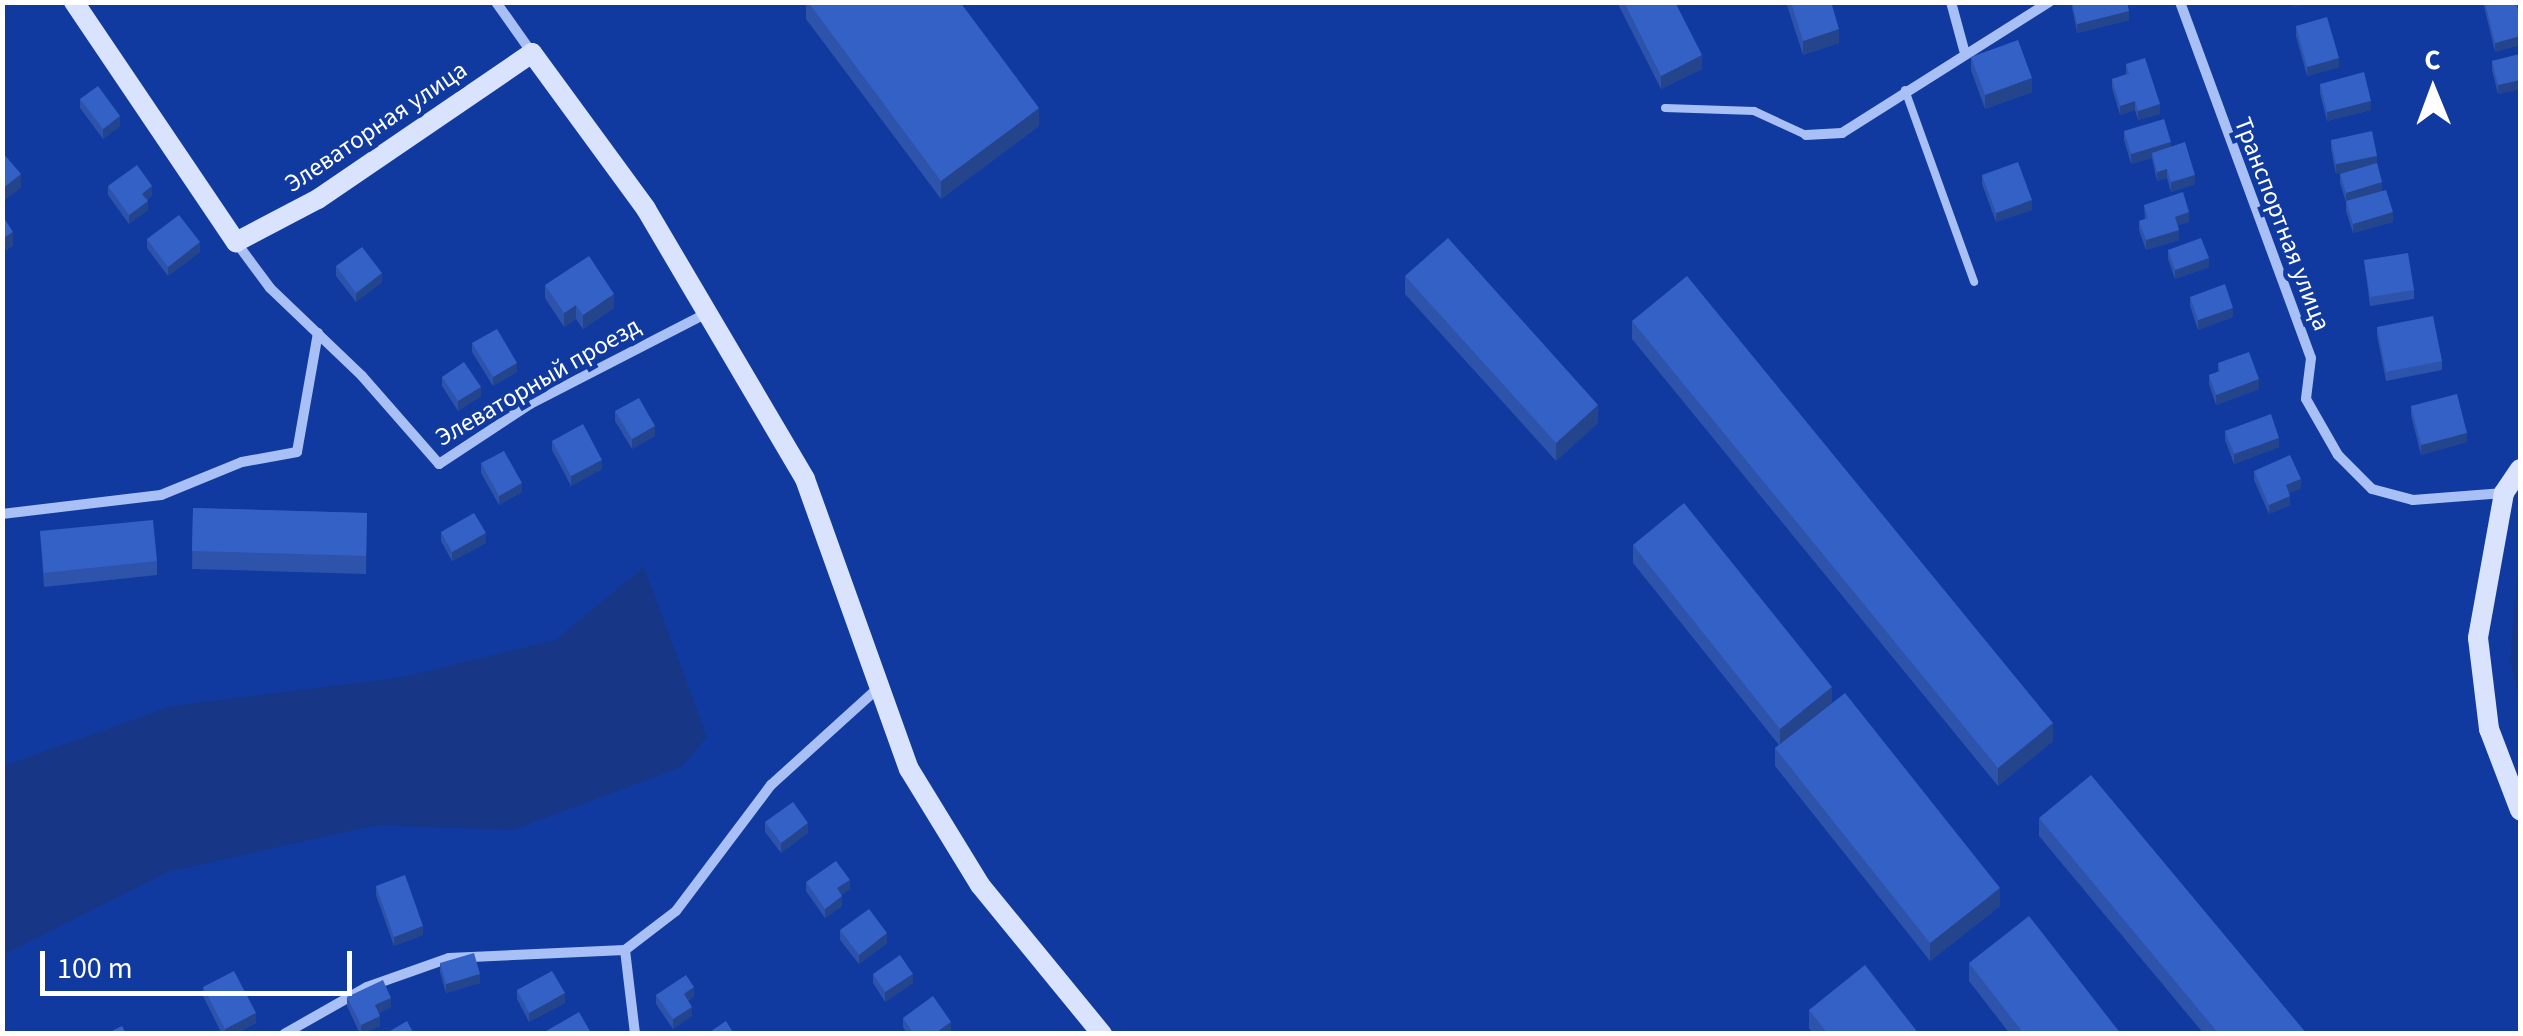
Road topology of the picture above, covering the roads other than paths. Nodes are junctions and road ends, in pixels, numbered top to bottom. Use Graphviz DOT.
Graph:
graph roads {
  1 [pos="74,2"];
  2 [pos="496,2"];
  3 [pos="1950,2"];
  4 [pos="2048,2"];
  5 [pos="2180,2"];
  6 [pos="1964,50"];
  7 [pos="532,53"];
  8 [pos="1904,90"];
  9 [pos="1664,108"];
  10 [pos="1806,136"];
  11 [pos="236,242"];
  12 [pos="1974,282"];
  13 [pos="710,312"];
  14 [pos="318,334"];
  15 [pos="2520,469"];
  16 [pos="2504,493"];
  17 [pos="2,514"];
  18 [pos="878,687"];
  19 [pos="2520,810"];
  20 [pos="625,950"];
  21 [pos="302,1029"];
  22 [pos="284,1034"];
  23 [pos="635,1034"];
  24 [pos="1102,1034"];
  1 -- 11 [label="street"];
  2 -- 7 [label="street"];
  3 -- 6 [label="street"];
  4 -- 6 [label="street"];
  5 -- 16 [label="street, Транспортная улица"];
  6 -- 8 [label="street"];
  7 -- 11 [label="street, Элеваторная улица"];
  7 -- 13 [label="street"];
  8 -- 10 [label="street"];
  8 -- 12 [label="lane"];
  9 -- 10 [label="lane"];
  11 -- 14 [label="street, Элеваторный проезд"];
  13 -- 14 [label="street, Элеваторный проезд"];
  13 -- 18 [label="street"];
  14 -- 17 [label="street"];
  15 -- 16 [label="street"];
  16 -- 19 [label="street"];
  18 -- 20 [label="street"];
  18 -- 24 [label="street"];
  20 -- 21 [label="street"];
  20 -- 23 [label="street"];
  21 -- 22 [label="street"];
}
